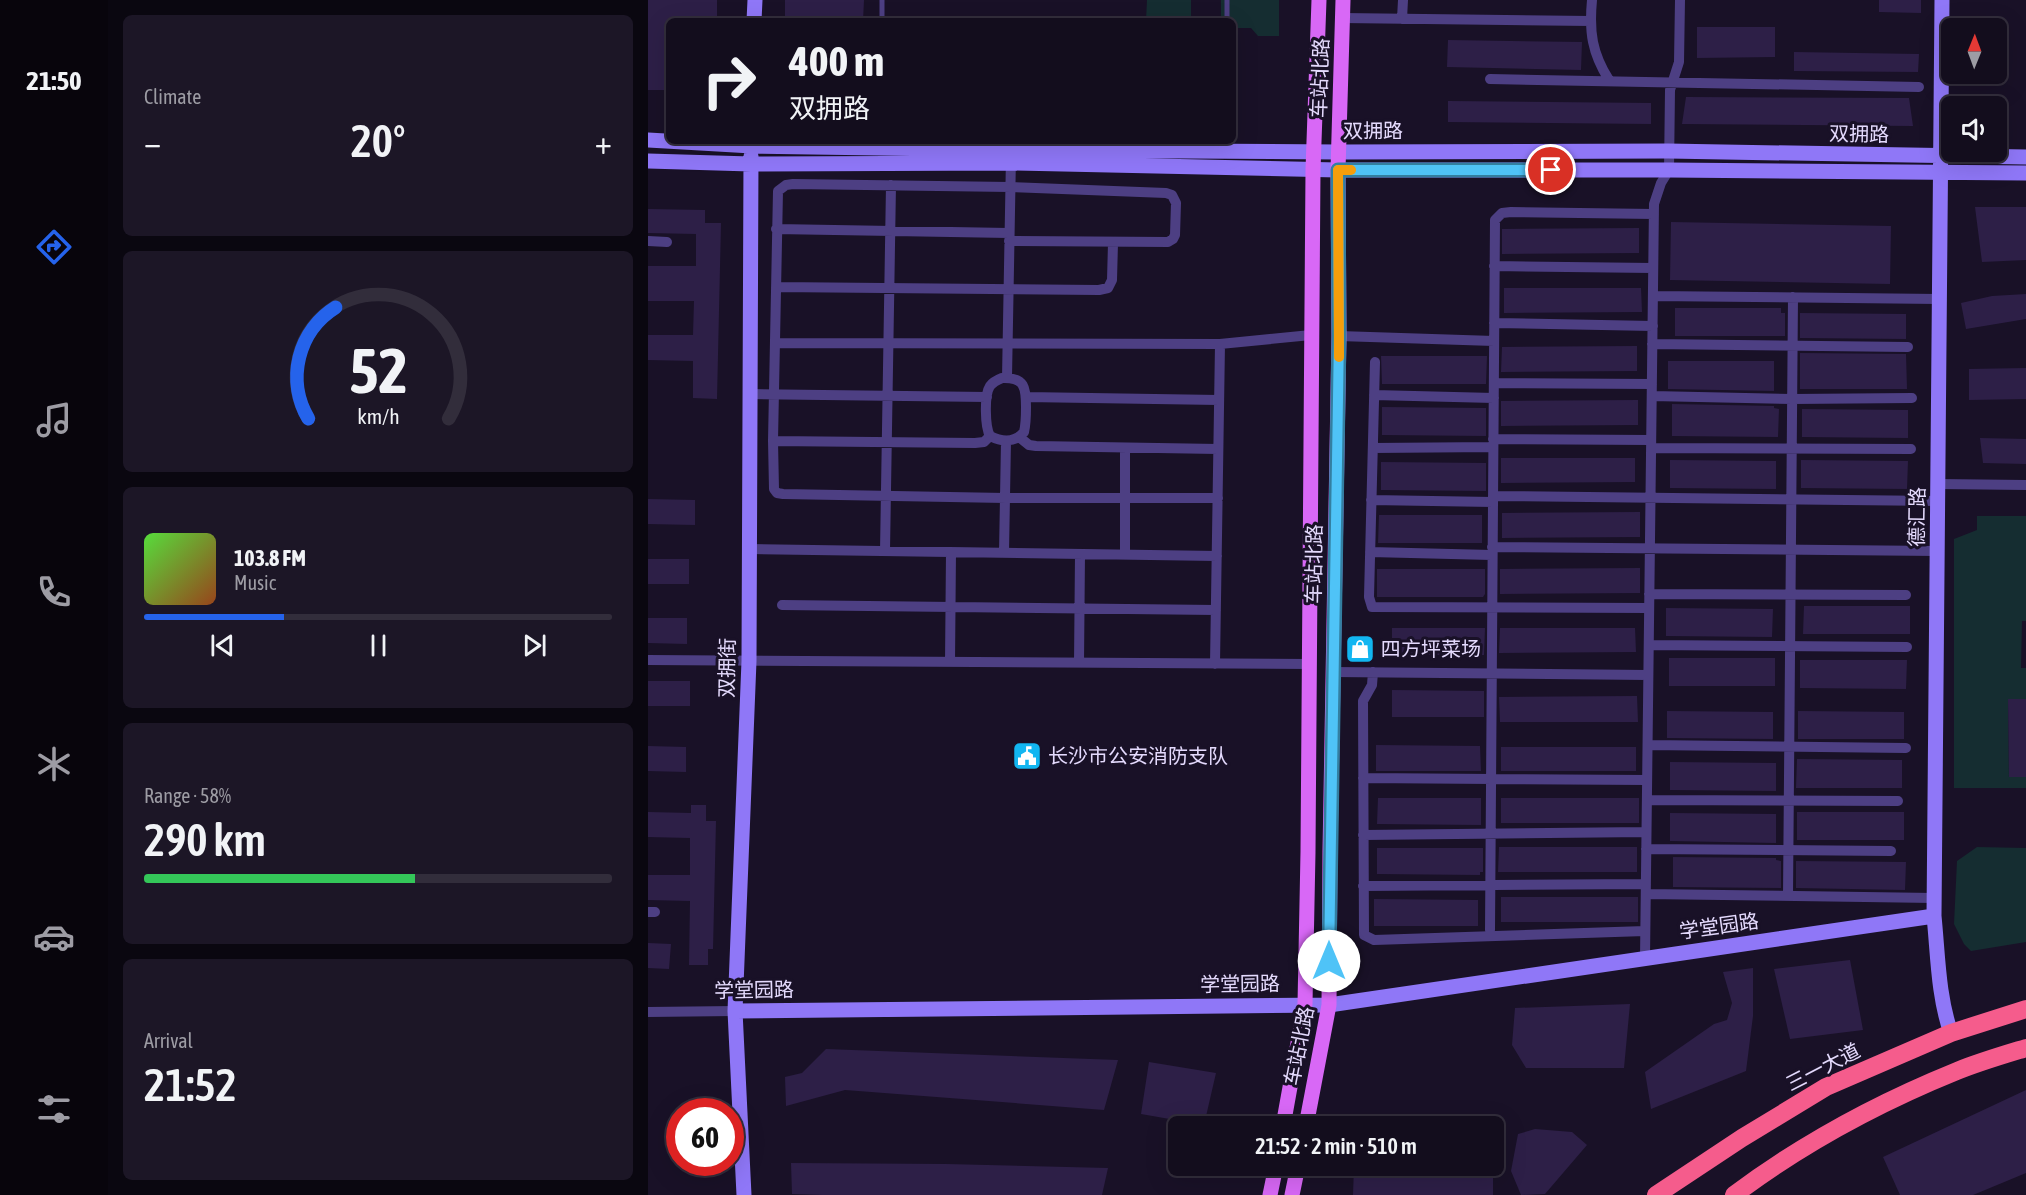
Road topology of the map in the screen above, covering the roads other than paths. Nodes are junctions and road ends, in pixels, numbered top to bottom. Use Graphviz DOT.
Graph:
graph roads {
  1 [pos="755,0"];
  2 [pos="882,0"];
  3 [pos="1227,0"];
  4 [pos="1318,0"];
  5 [pos="1343,0"];
  6 [pos="1402,0"];
  7 [pos="1592,0"];
  8 [pos="1680,0"];
  9 [pos="1942,0"];
  10 [pos="754,18"];
  11 [pos="882,18"];
  12 [pos="1227,18"];
  13 [pos="1342,18"];
  14 [pos="1402,19"];
  15 [pos="1591,21"];
  16 [pos="1490,79"];
  17 [pos="1610,80"];
  18 [pos="1672,82"];
  19 [pos="1919,87"];
  20 [pos="648,140"];
  21 [pos="666,141"];
  22 [pos="752,144"];
  23 [pos="882,144"];
  24 [pos="1668,150"];
  25 [pos="1314,152"];
  26 [pos="1338,152"];
  27 [pos="1011,156"];
  28 [pos="2026,158"];
  29 [pos="648,161"];
  30 [pos="751,164"];
  31 [pos="1942,164"];
  32 [pos="1313,170"];
  33 [pos="1338,170"];
  34 [pos="1669,170"];
  35 [pos="2026,173"];
  36 [pos="891,185"];
  37 [pos="1010,187"];
  38 [pos="1654,214"];
  39 [pos="776,230"];
  40 [pos="891,231"];
  41 [pos="1009,237"];
  42 [pos="648,241"];
  43 [pos="667,242"];
  44 [pos="1113,243"];
  45 [pos="1494,266"];
  46 [pos="1653,268"];
  47 [pos="776,287"];
  48 [pos="890,288"];
  49 [pos="1009,289"];
  50 [pos="1653,296"];
  51 [pos="1793,297"];
  52 [pos="1939,299"];
  53 [pos="1494,323"];
  54 [pos="1653,326"];
  55 [pos="1311,335"];
  56 [pos="1339,336"];
  57 [pos="1494,341"];
  58 [pos="775,343"];
  59 [pos="889,344"];
  60 [pos="1008,344"];
  61 [pos="1220,344"];
  62 [pos="1652,344"];
  63 [pos="1792,346"];
  64 [pos="1908,347"];
  65 [pos="1375,362"];
  66 [pos="1007,378"];
  67 [pos="1494,383"];
  68 [pos="1652,384"];
  69 [pos="750,394"];
  70 [pos="773,395"];
  71 [pos="1374,395"];
  72 [pos="888,396"];
  73 [pos="1652,396"];
  74 [pos="987,397"];
  75 [pos="1026,397"];
  76 [pos="1494,398"];
  77 [pos="1912,398"];
  78 [pos="1792,399"];
  79 [pos="1219,400"];
  80 [pos="990,436"];
  81 [pos="1019,437"];
  82 [pos="773,441"];
  83 [pos="1006,441"];
  84 [pos="887,443"];
  85 [pos="1493,443"];
  86 [pos="1651,444"];
  87 [pos="1125,448"];
  88 [pos="1373,448"];
  89 [pos="1792,448"];
  90 [pos="1218,449"];
  91 [pos="1911,449"];
  92 [pos="1938,484"];
  93 [pos="2026,485"];
  94 [pos="886,496"];
  95 [pos="1651,497"];
  96 [pos="1005,498"];
  97 [pos="1125,498"];
  98 [pos="1218,498"];
  99 [pos="1493,499"];
  100 [pos="1791,499"];
  101 [pos="1371,500"];
  102 [pos="1938,501"];
  103 [pos="749,549"];
  104 [pos="1650,549"];
  105 [pos="1791,550"];
  106 [pos="885,551"];
  107 [pos="1492,551"];
  108 [pos="1937,551"];
  109 [pos="951,552"];
  110 [pos="1370,552"];
  111 [pos="1004,553"];
  112 [pos="1080,554"];
  113 [pos="1125,555"];
  114 [pos="1217,556"];
  115 [pos="1649,594"];
  116 [pos="1791,595"];
  117 [pos="1906,596"];
  118 [pos="782,605"];
  119 [pos="950,607"];
  120 [pos="1492,608"];
  121 [pos="1649,608"];
  122 [pos="1080,609"];
  123 [pos="1216,610"];
  124 [pos="1649,645"];
  125 [pos="1790,646"];
  126 [pos="1907,647"];
  127 [pos="648,660"];
  128 [pos="749,662"];
  129 [pos="950,662"];
  130 [pos="1079,663"];
  131 [pos="1215,664"];
  132 [pos="1310,664"];
  133 [pos="1333,672"];
  134 [pos="1373,672"];
  135 [pos="1491,673"];
  136 [pos="1648,675"];
  137 [pos="1648,745"];
  138 [pos="1789,746"];
  139 [pos="1906,748"];
  140 [pos="1363,778"];
  141 [pos="1491,779"];
  142 [pos="1647,780"];
  143 [pos="1647,800"];
  144 [pos="1789,801"];
  145 [pos="1898,801"];
  146 [pos="1646,832"];
  147 [pos="1490,833"];
  148 [pos="1363,835"];
  149 [pos="1646,849"];
  150 [pos="1788,850"];
  151 [pos="1892,851"];
  152 [pos="1490,885"];
  153 [pos="1363,886"];
  154 [pos="1646,889"];
  155 [pos="1788,896"];
  156 [pos="1934,898"];
  157 [pos="1934,916"];
  158 [pos="1490,930"];
  159 [pos="1645,931"];
  160 [pos="1645,958"];
  161 [pos="1305,1004"];
  162 [pos="1329,1005"];
  163 [pos="2026,1009"];
  164 [pos="735,1011"];
  165 [pos="648,1012"];
  166 [pos="1951,1033"];
  167 [pos="2026,1048"];
  168 [pos="1285,1116"];
  169 [pos="1308,1116"];
  170 [pos="1274,1176"];
  171 [pos="1296,1176"];
  172 [pos="744,1195"];
  173 [pos="1270,1195"];
  174 [pos="1292,1195"];
  175 [pos="1656,1195"];
  176 [pos="1734,1195"];
  1 -- 10 [label="street"];
  2 -- 11 [label="lane"];
  3 -- 12 [label="lane"];
  4 -- 25 [label="main road, 车站北路"];
  5 -- 13 [label="main road, 车站北路"];
  6 -- 14 [label="street"];
  7 -- 15 [label="street"];
  8 -- 18 [label="street"];
  9 -- 31 [label="street, 德汇路"];
  13 -- 14 [label="street"];
  13 -- 26 [label="main road, 车站北路"];
  14 -- 15 [label="street"];
  15 -- 17 [label="street"];
  16 -- 17 [label="street"];
  17 -- 18 [label="street"];
  18 -- 19 [label="street"];
  18 -- 24 [label="street"];
  20 -- 21 [label="street, 双拥路"];
  22 -- 30 [label="street, 双拥街"];
  23 -- 27 [label="street, 双拥路"];
  24 -- 26 [label="street, 双拥路"];
  24 -- 31 [label="street, 双拥路"];
  24 -- 34 [label="street"];
  25 -- 26 [label="street, 双拥路"];
  25 -- 27 [label="street, 双拥路"];
  25 -- 32 [label="main road, 车站北路"];
  26 -- 33 [label="main road, 车站北路"];
  27 -- 30 [label="street, 双拥路"];
  27 -- 32 [label="street, 双拥路"];
  27 -- 37 [label="street"];
  28 -- 31 [label="street, 双拥路"];
  29 -- 30 [label="street, 双拥路"];
  30 -- 69 [label="street, 双拥街"];
  31 -- 34 [label="street, 双拥路"];
  31 -- 35 [label="street, 双拥路"];
  31 -- 52 [label="street, 德汇路"];
  32 -- 33 [label="street, 双拥路"];
  32 -- 55 [label="main road, 车站北路"];
  33 -- 34 [label="street, 双拥路"];
  33 -- 56 [label="main road, 车站北路"];
  34 -- 38 [label="street"];
  36 -- 37 [label="street"];
  36 -- 39 [label="street"];
  36 -- 40 [label="street"];
  37 -- 41 [label="street"];
  37 -- 44 [label="street"];
  38 -- 45 [label="street"];
  38 -- 46 [label="street"];
  39 -- 40 [label="street"];
  39 -- 47 [label="street"];
  40 -- 41 [label="street"];
  40 -- 48 [label="street"];
  41 -- 44 [label="street"];
  41 -- 49 [label="street"];
  42 -- 43 [label="street"];
  44 -- 49 [label="street"];
  45 -- 46 [label="street"];
  45 -- 53 [label="street"];
  46 -- 50 [label="street"];
  47 -- 48 [label="street"];
  47 -- 58 [label="street"];
  48 -- 49 [label="street"];
  48 -- 59 [label="street"];
  49 -- 60 [label="street"];
  50 -- 51 [label="street"];
  50 -- 54 [label="street"];
  51 -- 52 [label="street"];
  51 -- 63 [label="street"];
  52 -- 92 [label="street, 德汇路"];
  53 -- 54 [label="street"];
  53 -- 57 [label="street"];
  54 -- 62 [label="street"];
  55 -- 61 [label="street"];
  55 -- 132 [label="main road, 车站北路"];
  56 -- 57 [label="street"];
  56 -- 133 [label="main road, 车站北路"];
  57 -- 67 [label="street"];
  58 -- 59 [label="street"];
  58 -- 70 [label="street"];
  59 -- 60 [label="street"];
  59 -- 72 [label="street"];
  60 -- 61 [label="street"];
  60 -- 66 [label="street"];
  61 -- 79 [label="street"];
  62 -- 63 [label="street"];
  62 -- 68 [label="street"];
  63 -- 64 [label="street"];
  63 -- 78 [label="street"];
  65 -- 71 [label="street"];
  66 -- 74 [label="street"];
  66 -- 75 [label="street"];
  67 -- 68 [label="street"];
  67 -- 76 [label="street"];
  68 -- 73 [label="street"];
  69 -- 70 [label="street"];
  69 -- 103 [label="street, 双拥街"];
  70 -- 72 [label="street"];
  70 -- 82 [label="street"];
  71 -- 76 [label="street"];
  71 -- 88 [label="street"];
  72 -- 74 [label="street"];
  72 -- 84 [label="street"];
  73 -- 78 [label="street"];
  73 -- 86 [label="street"];
  74 -- 80 [label="street"];
  75 -- 79 [label="street"];
  75 -- 81 [label="street"];
  76 -- 85 [label="street"];
  77 -- 78 [label="street"];
  78 -- 89 [label="street"];
  79 -- 90 [label="street"];
  80 -- 83 [label="street"];
  80 -- 84 [label="street"];
  81 -- 83 [label="street"];
  81 -- 87 [label="street"];
  82 -- 84 [label="street"];
  82 -- 94 [label="street"];
  83 -- 96 [label="street"];
  84 -- 94 [label="street"];
  85 -- 86 [label="street"];
  85 -- 88 [label="street"];
  85 -- 99 [label="street"];
  86 -- 89 [label="street"];
  86 -- 95 [label="street"];
  87 -- 90 [label="street"];
  87 -- 97 [label="street"];
  88 -- 101 [label="street"];
  89 -- 91 [label="street"];
  89 -- 100 [label="street"];
  90 -- 98 [label="street"];
  92 -- 93 [label="street"];
  92 -- 102 [label="street, 德汇路"];
  94 -- 96 [label="street"];
  94 -- 106 [label="street"];
  95 -- 99 [label="street"];
  95 -- 100 [label="street"];
  95 -- 104 [label="street"];
  96 -- 97 [label="street"];
  96 -- 111 [label="street"];
  97 -- 98 [label="street"];
  97 -- 113 [label="street"];
  98 -- 114 [label="street"];
  99 -- 101 [label="street"];
  99 -- 107 [label="street"];
  100 -- 102 [label="street"];
  100 -- 105 [label="street"];
  101 -- 110 [label="street"];
  102 -- 108 [label="street, 德汇路"];
  103 -- 106 [label="street"];
  103 -- 128 [label="street, 双拥街"];
  104 -- 105 [label="street"];
  104 -- 107 [label="street"];
  104 -- 115 [label="street"];
  105 -- 108 [label="street"];
  105 -- 116 [label="street"];
  106 -- 109 [label="street"];
  107 -- 110 [label="street"];
  107 -- 120 [label="street"];
  108 -- 156 [label="street, 德汇路"];
  109 -- 111 [label="street"];
  109 -- 119 [label="street"];
  110 -- 120 [label="street"];
  111 -- 112 [label="street"];
  112 -- 113 [label="street"];
  112 -- 122 [label="street"];
  113 -- 114 [label="street"];
  114 -- 123 [label="street"];
  115 -- 116 [label="street"];
  115 -- 121 [label="street"];
  116 -- 117 [label="street"];
  116 -- 125 [label="street"];
  118 -- 119 [label="street"];
  119 -- 122 [label="street"];
  119 -- 129 [label="street"];
  120 -- 121 [label="street"];
  120 -- 135 [label="street"];
  121 -- 124 [label="street"];
  122 -- 123 [label="street"];
  122 -- 130 [label="street"];
  123 -- 131 [label="street"];
  124 -- 125 [label="street"];
  124 -- 136 [label="street"];
  125 -- 126 [label="street"];
  125 -- 138 [label="street"];
  127 -- 128 [label="street"];
  128 -- 129 [label="street"];
  128 -- 164 [label="street, 双拥街"];
  129 -- 130 [label="street"];
  130 -- 131 [label="street"];
  131 -- 132 [label="street"];
  132 -- 161 [label="main road, 车站北路"];
  133 -- 134 [label="street"];
  133 -- 162 [label="main road, 车站北路"];
  134 -- 135 [label="street"];
  134 -- 140 [label="street"];
  135 -- 136 [label="street"];
  135 -- 141 [label="street"];
  136 -- 137 [label="street"];
  137 -- 138 [label="street"];
  137 -- 142 [label="street"];
  138 -- 139 [label="street"];
  138 -- 144 [label="street"];
  140 -- 141 [label="street"];
  140 -- 148 [label="street"];
  141 -- 142 [label="street"];
  141 -- 147 [label="street"];
  142 -- 143 [label="street"];
  143 -- 144 [label="street"];
  143 -- 146 [label="street"];
  144 -- 145 [label="street"];
  144 -- 150 [label="street"];
  146 -- 147 [label="street"];
  146 -- 149 [label="street"];
  147 -- 148 [label="street"];
  147 -- 152 [label="street"];
  148 -- 153 [label="street"];
  149 -- 150 [label="street"];
  149 -- 154 [label="street"];
  150 -- 151 [label="street"];
  150 -- 155 [label="street"];
  152 -- 153 [label="street"];
  152 -- 154 [label="street"];
  152 -- 158 [label="street"];
  153 -- 159 [label="street"];
  154 -- 155 [label="street"];
  154 -- 159 [label="street"];
  155 -- 156 [label="street"];
  156 -- 157 [label="street, 德汇路"];
  157 -- 160 [label="street, 学堂园路"];
  157 -- 166 [label="street, 德汇路"];
  159 -- 160 [label="street"];
  160 -- 162 [label="street, 学堂园路"];
  161 -- 162 [label="street, 学堂园路"];
  161 -- 164 [label="street, 学堂园路"];
  161 -- 168 [label="main road, 车站北路"];
  162 -- 169 [label="main road, 车站北路"];
  163 -- 166 [label="highway, 三一大道"];
  164 -- 165 [label="street, 学堂园路"];
  164 -- 172 [label="street, 双拥街"];
  166 -- 175 [label="highway, 三一大道"];
  167 -- 176 [label="highway"];
  170 -- 173 [label="main road"];
  171 -- 174 [label="main road"];
}
